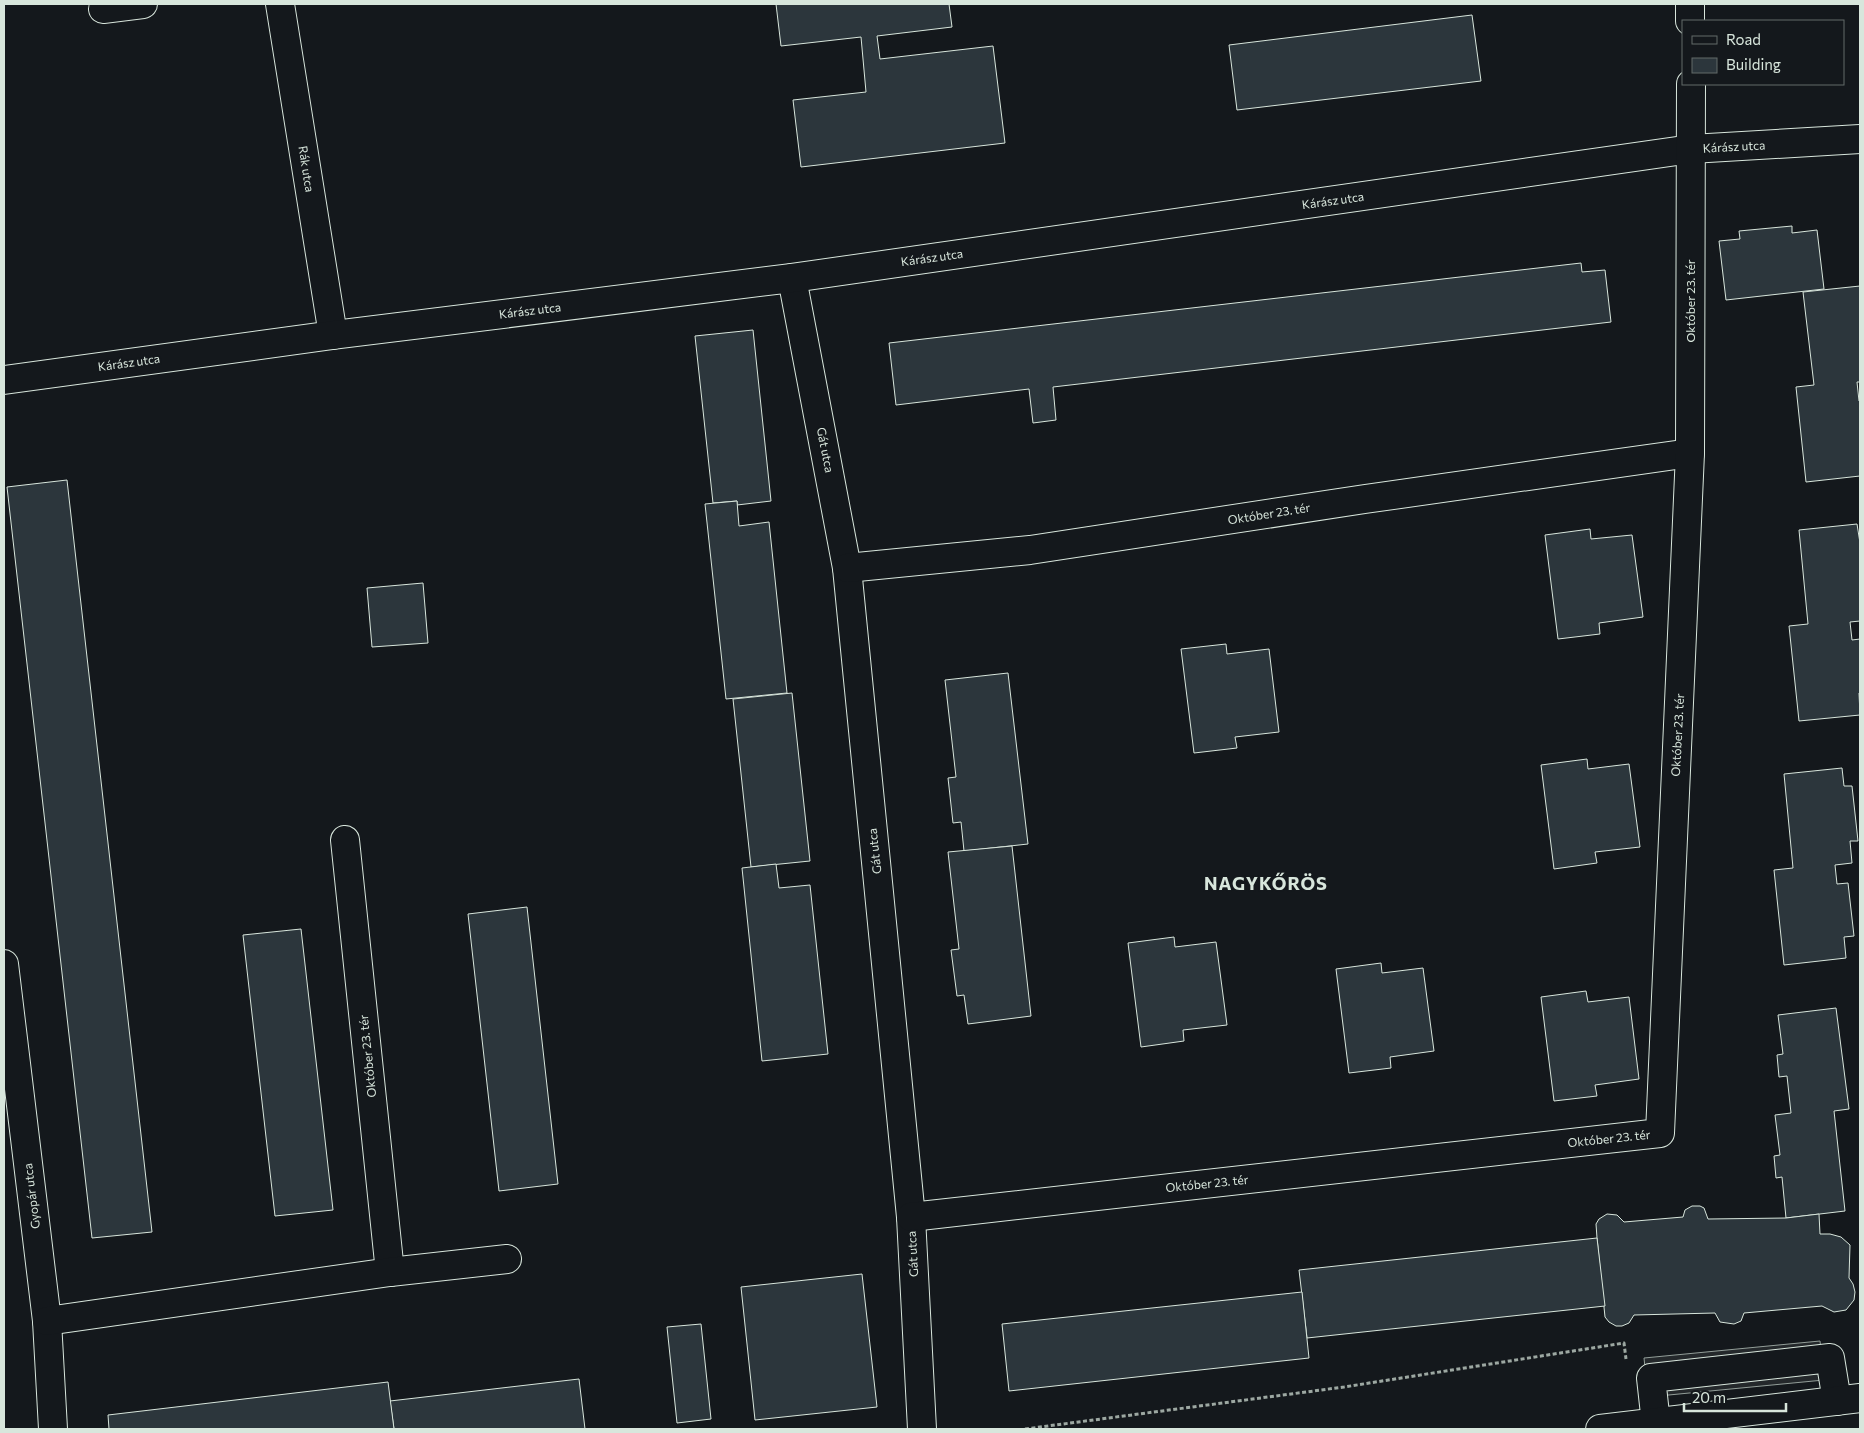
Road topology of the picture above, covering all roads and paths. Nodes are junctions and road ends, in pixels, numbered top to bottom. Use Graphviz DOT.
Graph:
graph roads {
  1 [pos="143,4"];
  2 [pos="280,4"];
  3 [pos="1690,4"];
  4 [pos="103,8"];
  5 [pos="1690,20"];
  6 [pos="1691,85"];
  7 [pos="1860,139"];
  8 [pos="1691,149"];
  9 [pos="792,278"];
  10 [pos="333,335"];
  11 [pos="4,380"];
  12 [pos="1690,453"];
  13 [pos="847,568"];
  14 [pos="345,840"];
  15 [pos="4,964"];
  16 [pos="912,1217"];
  17 [pos="507,1259"];
  18 [pos="390,1272"];
  19 [pos="47,1320"];
  20 [pos="1626,1361"];
  21 [pos="1849,1400"];
  22 [pos="1656,1423"];
  23 [pos="1713,1423"];
  24 [pos="53,1429"];
  25 [pos="922,1429"];
  26 [pos="1025,1429"];
  27 [pos="1600,1429"];
  1 -- 4 [label="street"];
  2 -- 10 [label="street, Rák utca"];
  3 -- 5 [label="street"];
  6 -- 8 [label="street, Október 23. tér"];
  7 -- 8 [label="street, Kárász utca"];
  8 -- 9 [label="street, Kárász utca"];
  8 -- 12 [label="street, Október 23. tér"];
  9 -- 10 [label="street, Kárász utca"];
  9 -- 13 [label="street, Gát utca"];
  10 -- 11 [label="street, Kárász utca"];
  12 -- 13 [label="street, Október 23. tér"];
  12 -- 16 [label="street, Október 23. tér"];
  13 -- 16 [label="street, Gát utca"];
  14 -- 18 [label="street, Október 23. tér"];
  15 -- 19 [label="street, Gyopár utca"];
  16 -- 25 [label="street, Gát utca"];
  17 -- 18 [label="street"];
  18 -- 19 [label="street"];
  19 -- 24 [label="street, Gyopár utca"];
  20 -- 26 [label="path"];
  21 -- 22 [label="street"];
  21 -- 23 [label="street"];
  22 -- 23 [label="street"];
  22 -- 27 [label="street"];
}
